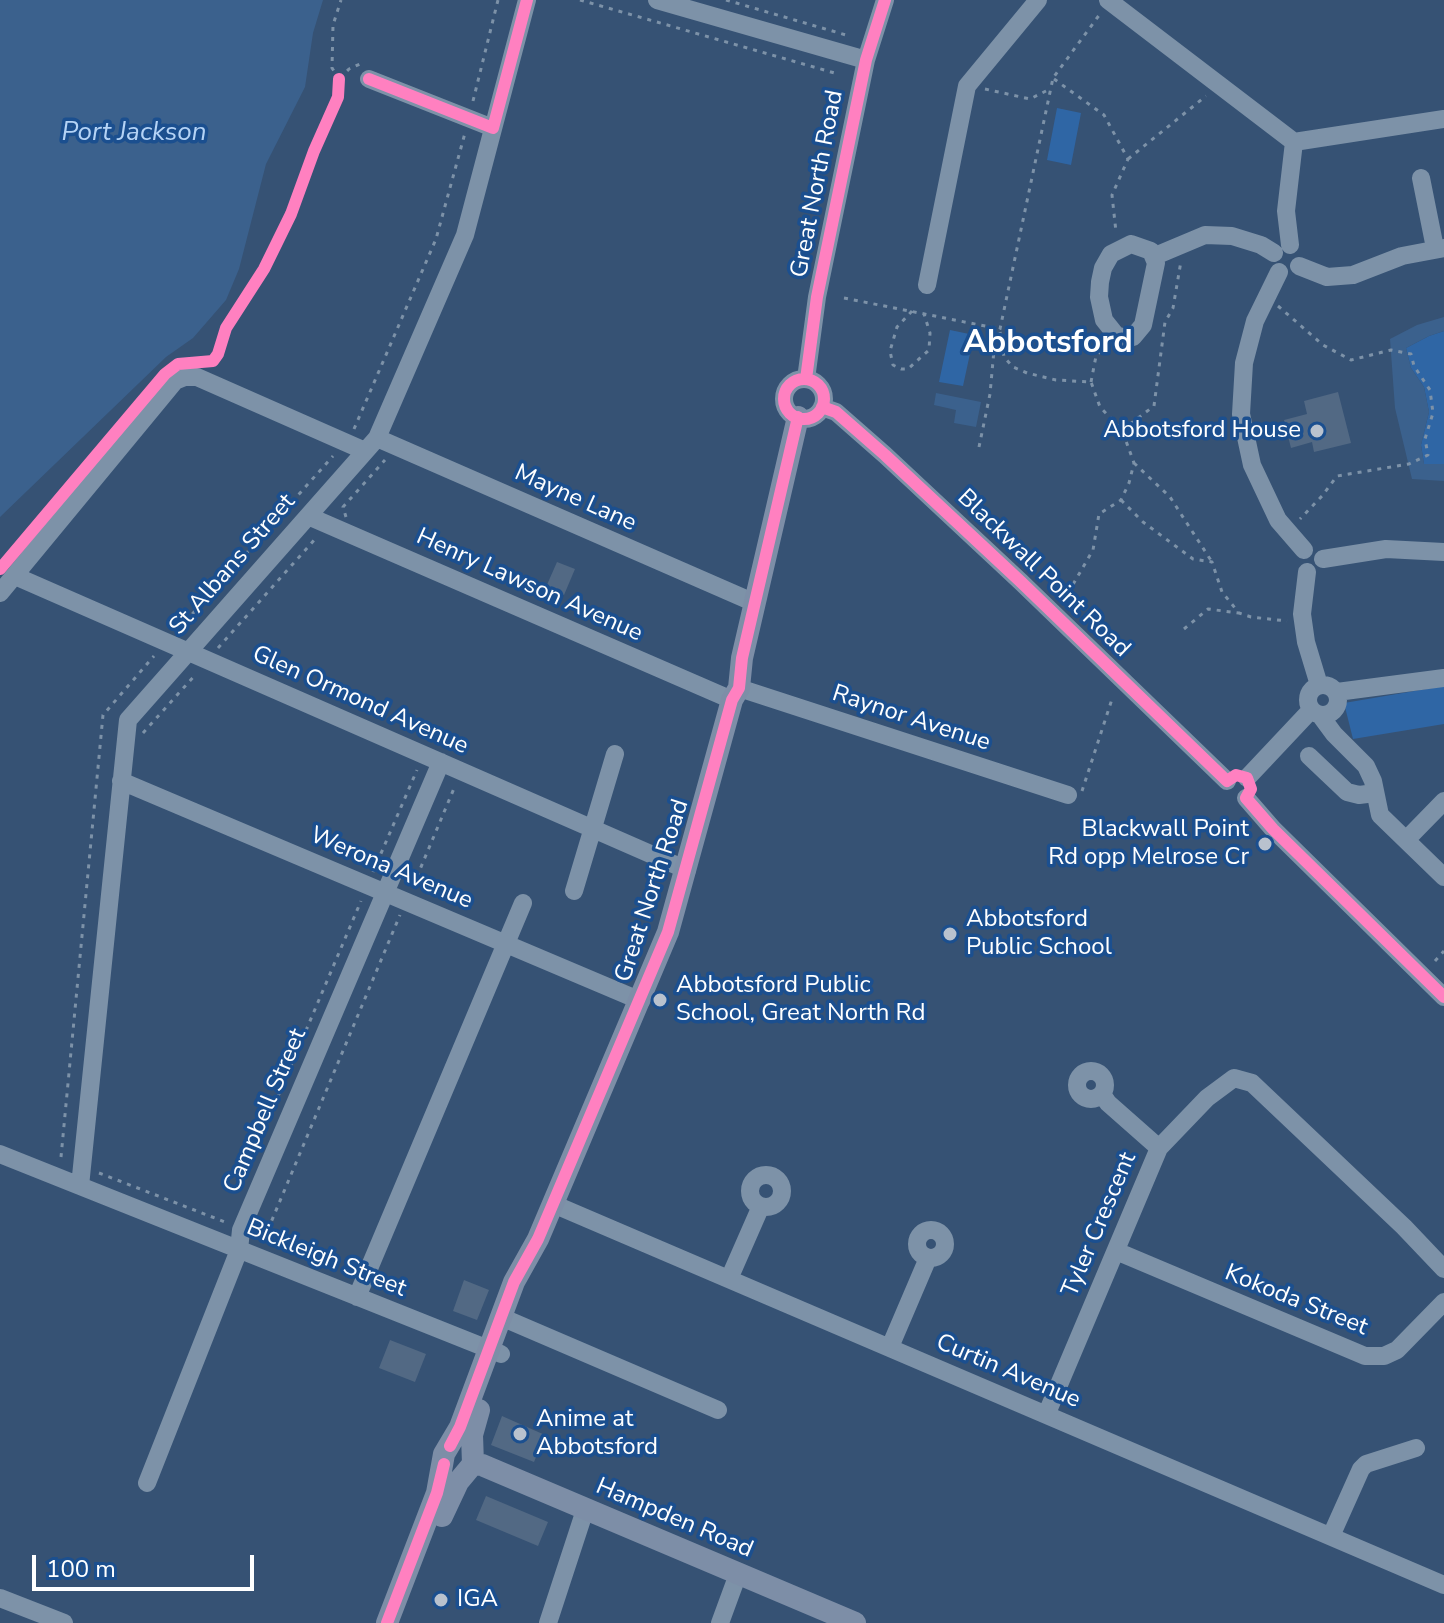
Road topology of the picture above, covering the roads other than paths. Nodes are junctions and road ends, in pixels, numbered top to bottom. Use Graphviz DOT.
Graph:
graph roads {
  1 [pos="527,0"];
  2 [pos="657,0"];
  3 [pos="885,0"];
  4 [pos="1038,0"];
  5 [pos="1109,1"];
  6 [pos="866,60"];
  7 [pos="369,79"];
  8 [pos="1444,119"];
  9 [pos="493,128"];
  10 [pos="1294,142"];
  11 [pos="1421,178"];
  12 [pos="1440,248"];
  13 [pos="1282,249"];
  14 [pos="1155,256"];
  15 [pos="1299,266"];
  16 [pos="1276,277"];
  17 [pos="927,285"];
  18 [pos="806,379"];
  19 [pos="822,407"];
  20 [pos="798,417"];
  21 [pos="371,444"];
  22 [pos="308,516"];
  23 [pos="1304,550"];
  24 [pos="1444,552"];
  25 [pos="1323,559"];
  26 [pos="1307,572"];
  27 [pos="15,576"];
  28 [pos="0,593"];
  29 [pos="755,603"];
  30 [pos="188,652"];
  31 [pos="1444,678"];
  32 [pos="1319,685"];
  33 [pos="1337,692"];
  34 [pos="735,694"];
  35 [pos="1316,712"];
  36 [pos="615,754"];
  37 [pos="1309,756"];
  38 [pos="441,762"];
  39 [pos="1247,778"];
  40 [pos="121,781"];
  41 [pos="1227,781"];
  42 [pos="1375,793"];
  43 [pos="1068,795"];
  44 [pos="1246,798"];
  45 [pos="1444,801"];
  46 [pos="593,829"];
  47 [pos="1406,840"];
  48 [pos="687,870"];
  49 [pos="1444,877"];
  50 [pos="376,889"];
  51 [pos="574,891"];
  52 [pos="523,903"];
  53 [pos="506,944"];
  54 [pos="1444,997"];
  55 [pos="641,1001"];
  56 [pos="1102,1094"];
  57 [pos="1159,1148"];
  58 [pos="0,1154"];
  59 [pos="80,1186"];
  60 [pos="553,1204"];
  61 [pos="761,1206"];
  62 [pos="239,1250"];
  63 [pos="1116,1251"];
  64 [pos="928,1258"];
  65 [pos="1444,1269"];
  66 [pos="729,1279"];
  67 [pos="357,1297"];
  68 [pos="1444,1302"];
  69 [pos="507,1320"];
  70 [pos="890,1347"];
  71 [pos="495,1352"];
  72 [pos="718,1410"];
  73 [pos="1047,1413"];
  74 [pos="1416,1448"];
  75 [pos="461,1460"];
  76 [pos="147,1483"];
  77 [pos="585,1510"];
  78 [pos="1331,1536"];
  79 [pos="738,1574"];
  80 [pos="1444,1585"];
  81 [pos="0,1598"];
  82 [pos="64,1623"];
  83 [pos="387,1623"];
  84 [pos="400,1623"];
  85 [pos="548,1623"];
  86 [pos="720,1623"];
  87 [pos="855,1623"];
  1 -- 9 [label="street, St Albans Street"];
  2 -- 6 [label="street"];
  3 -- 6 [label="street, Great North Road"];
  4 -- 17 [label="street"];
  5 -- 10 [label="street"];
  6 -- 18 [label="street, Great North Road"];
  7 -- 9 [label="street"];
  8 -- 10 [label="street"];
  9 -- 21 [label="street, St Albans Street"];
  10 -- 13 [label="street"];
  11 -- 12 [label="street"];
  12 -- 15 [label="street"];
  13 -- 14 [label="street"];
  13 -- 15 [label="street"];
  13 -- 16 [label="street"];
  14 -- 14 [label="street"];
  15 -- 16 [label="street"];
  16 -- 23 [label="street"];
  18 -- 19 [label="street"];
  18 -- 20 [label="street"];
  19 -- 20 [label="street"];
  19 -- 41 [label="street, Blackwall Point Road"];
  20 -- 29 [label="main road, Great North Road"];
  21 -- 22 [label="street, St Albans Street"];
  21 -- 27 [label="street, Mayne Lane"];
  21 -- 29 [label="street, Mayne Lane"];
  22 -- 30 [label="street, St Albans Street"];
  22 -- 34 [label="street, Henry Lawson Avenue"];
  23 -- 25 [label="street"];
  23 -- 26 [label="street"];
  24 -- 25 [label="street"];
  25 -- 26 [label="street"];
  26 -- 32 [label="street"];
  27 -- 28 [label="street"];
  27 -- 30 [label="street, Glen Ormond Avenue"];
  29 -- 34 [label="main road, Great North Road"];
  30 -- 38 [label="street, Glen Ormond Avenue"];
  30 -- 40 [label="street, St Albans Street"];
  31 -- 33 [label="street"];
  32 -- 33 [label="street"];
  32 -- 35 [label="street"];
  33 -- 35 [label="street"];
  34 -- 43 [label="street, Raynor Avenue"];
  34 -- 48 [label="main road, Great North Road"];
  35 -- 39 [label="street"];
  35 -- 42 [label="street"];
  36 -- 46 [label="street"];
  37 -- 42 [label="street"];
  38 -- 46 [label="street, Glen Ormond Avenue"];
  38 -- 50 [label="street, Campbell Street"];
  39 -- 41 [label="street"];
  39 -- 44 [label="street"];
  40 -- 50 [label="street, Werona Avenue"];
  40 -- 59 [label="street, St Albans Street"];
  41 -- 44 [label="street"];
  42 -- 47 [label="street"];
  44 -- 54 [label="street"];
  45 -- 47 [label="street"];
  46 -- 48 [label="street, Glen Ormond Avenue"];
  46 -- 51 [label="street"];
  47 -- 49 [label="street"];
  48 -- 55 [label="main road, Great North Road"];
  50 -- 53 [label="street, Werona Avenue"];
  50 -- 62 [label="street, Campbell Street"];
  52 -- 53 [label="street"];
  53 -- 55 [label="street, Werona Avenue"];
  53 -- 67 [label="street"];
  55 -- 60 [label="main road, Great North Road"];
  56 -- 57 [label="street"];
  57 -- 63 [label="street, Tyler Crescent"];
  57 -- 65 [label="street, Tyler Crescent"];
  58 -- 59 [label="street, Bickleigh Street"];
  59 -- 62 [label="street, Bickleigh Street"];
  60 -- 66 [label="street, Curtin Avenue"];
  60 -- 69 [label="main road, Great North Road"];
  61 -- 66 [label="street"];
  62 -- 67 [label="street, Bickleigh Street"];
  62 -- 76 [label="street, Campbell Street"];
  63 -- 68 [label="street, Kokoda Street"];
  63 -- 73 [label="street, Tyler Crescent"];
  64 -- 70 [label="street"];
  66 -- 70 [label="street, Curtin Avenue"];
  67 -- 71 [label="street, Bickleigh Street"];
  69 -- 71 [label="main road, Great North Road"];
  69 -- 72 [label="street"];
  70 -- 73 [label="street, Curtin Avenue"];
  71 -- 75 [label="main road, Great North Road"];
  73 -- 78 [label="street, Curtin Avenue"];
  74 -- 78 [label="street"];
  75 -- 77 [label="main road, Hampden Road"];
  75 -- 83 [label="main road, Great North Road"];
  75 -- 84 [label="main road, Great North Road"];
  77 -- 79 [label="main road, Hampden Road"];
  77 -- 85 [label="street"];
  78 -- 80 [label="street, Curtin Avenue"];
  79 -- 86 [label="street"];
  79 -- 87 [label="main road, Hampden Road"];
  81 -- 82 [label="street"];
}
